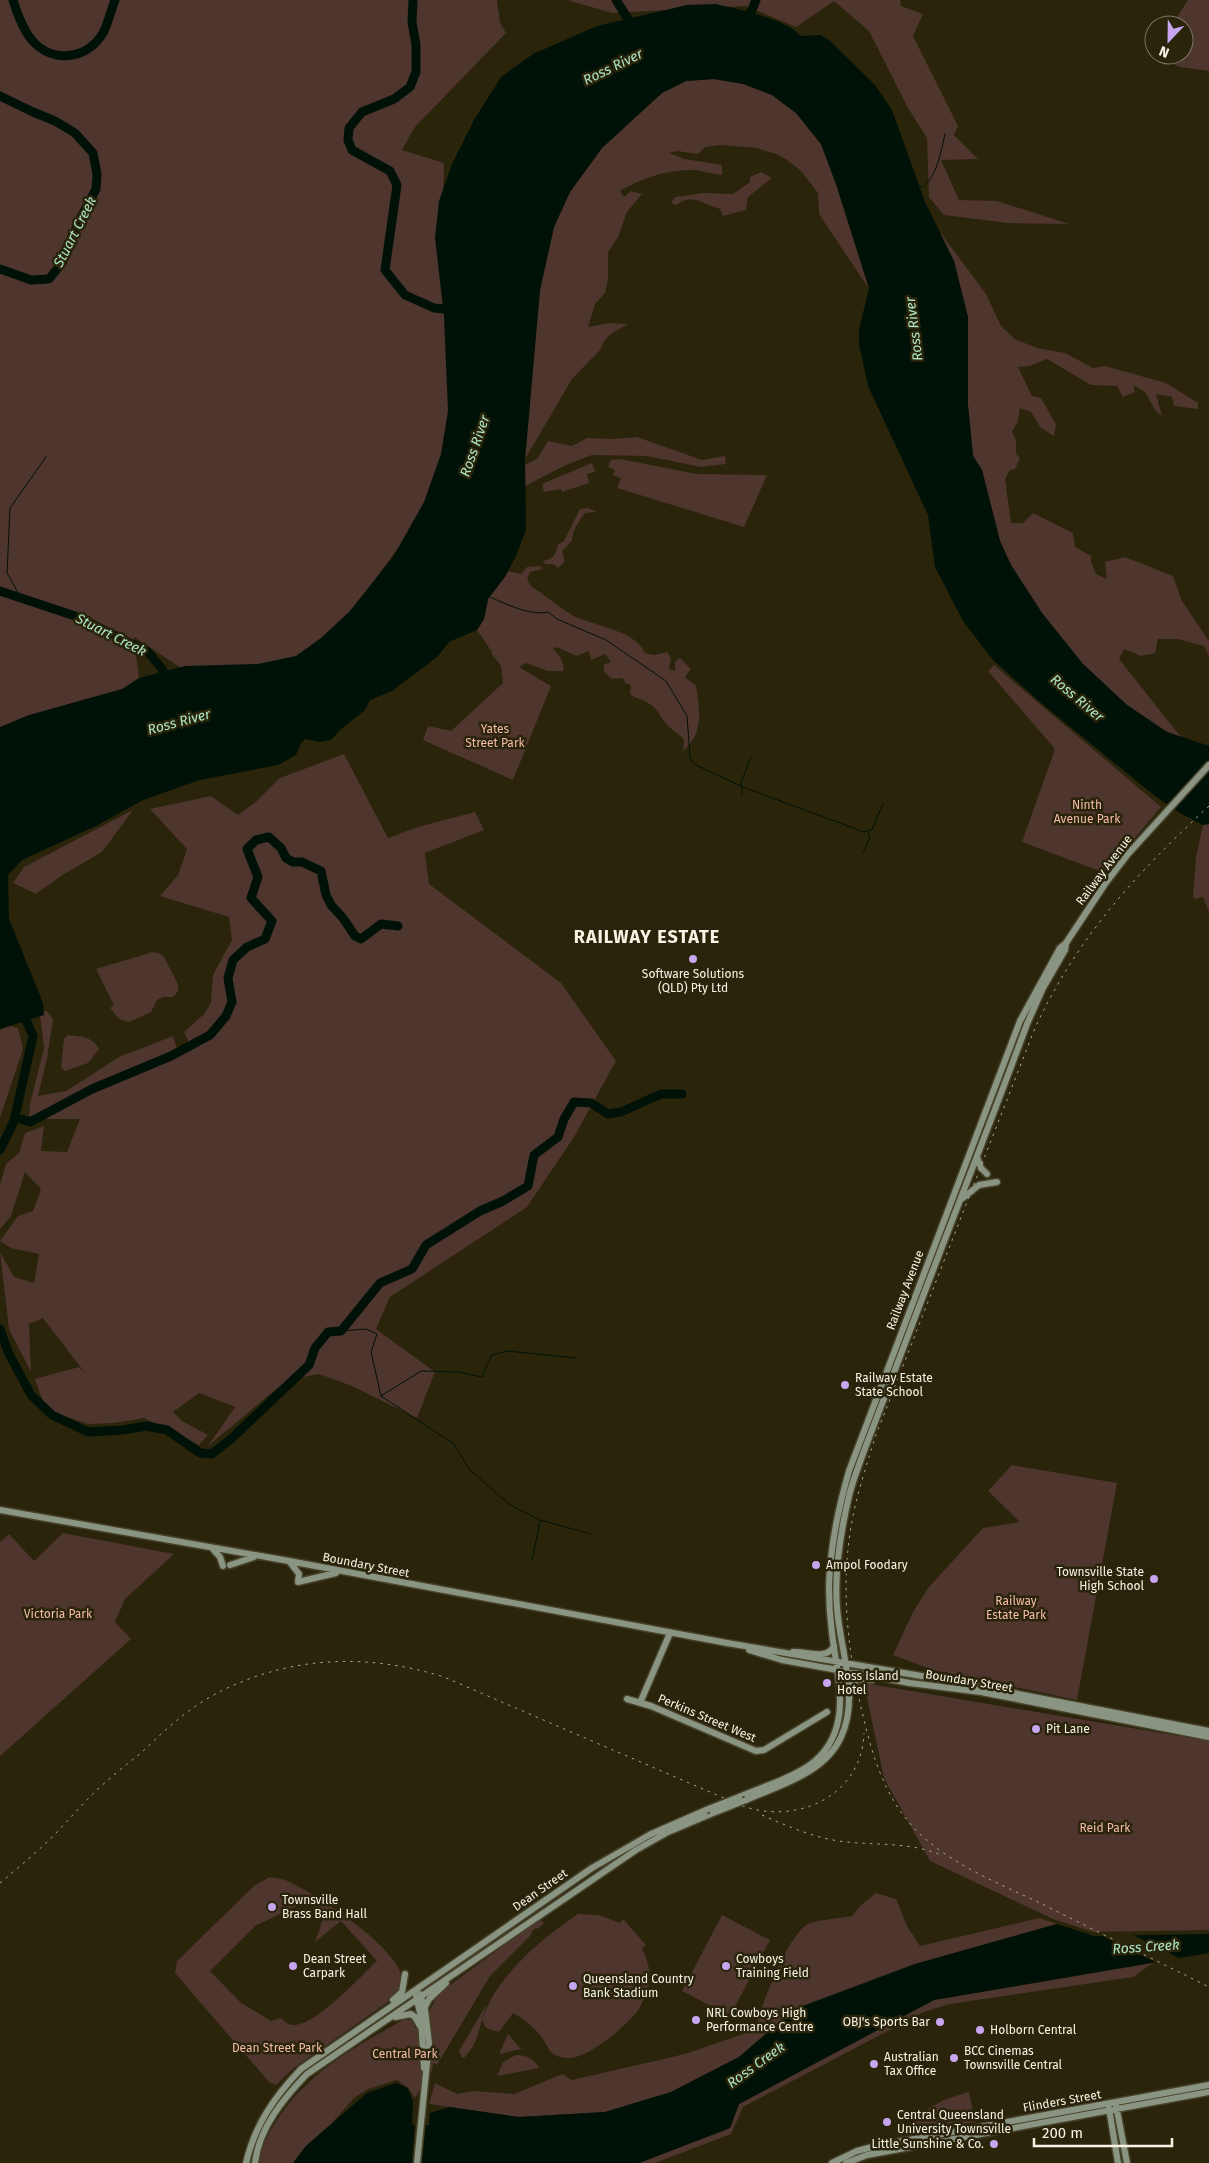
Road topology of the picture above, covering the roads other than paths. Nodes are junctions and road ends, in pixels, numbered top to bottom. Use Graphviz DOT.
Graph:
graph roads {
  1 [pos="1209,765"];
  2 [pos="1066,944"];
  3 [pos="977,1157"];
  4 [pos="987,1174"];
  5 [pos="997,1182"];
  6 [pos="960,1202"];
  7 [pos="0,1510"];
  8 [pos="212,1548"];
  9 [pos="258,1556"];
  10 [pos="289,1561"];
  11 [pos="340,1572"];
  12 [pos="670,1633"];
  13 [pos="727,1643"];
  14 [pos="834,1646"];
  15 [pos="780,1652"];
  16 [pos="836,1662"];
  17 [pos="845,1663"];
  18 [pos="838,1670"];
  19 [pos="846,1671"];
  20 [pos="904,1682"];
  21 [pos="849,1694"];
  22 [pos="627,1699"];
  23 [pos="640,1703"];
  24 [pos="827,1712"];
  25 [pos="1209,1732"];
  26 [pos="1209,1738"];
  27 [pos="742,1798"];
  28 [pos="710,1811"];
  29 [pos="589,1870"];
  30 [pos="578,1879"];
  31 [pos="589,1881"];
  32 [pos="574,1891"];
  33 [pos="467,1964"];
  34 [pos="405,1974"];
  35 [pos="416,1989"];
  36 [pos="419,1997"];
  37 [pos="425,2008"];
  38 [pos="376,2016"];
  39 [pos="373,2028"];
  40 [pos="422,2037"];
  41 [pos="425,2071"];
  42 [pos="1209,2085"];
  43 [pos="1209,2092"];
  44 [pos="1116,2106"];
  45 [pos="1108,2107"];
  46 [pos="983,2130"];
  47 [pos="867,2155"];
  48 [pos="835,2162"];
  49 [pos="246,2163"];
  50 [pos="255,2163"];
  51 [pos="417,2163"];
  52 [pos="846,2163"];
  53 [pos="1118,2163"];
  54 [pos="1126,2163"];
  1 -- 2 [label="main road, Railway Avenue"];
  2 -- 3 [label="main road, Railway Avenue"];
  2 -- 14 [label="main road, Railway Avenue"];
  3 -- 4 [label="main road"];
  3 -- 6 [label="main road, Railway Avenue"];
  5 -- 6 [label="main road"];
  6 -- 17 [label="main road, Railway Avenue"];
  7 -- 8 [label="main road, Boundary Street"];
  8 -- 9 [label="main road, Boundary Street"];
  8 -- 9 [label="main road"];
  9 -- 10 [label="main road, Boundary Street"];
  10 -- 11 [label="main road, Boundary Street"];
  10 -- 11 [label="main road"];
  11 -- 12 [label="main road, Boundary Street"];
  12 -- 13 [label="main road, Boundary Street"];
  12 -- 23 [label="main road"];
  13 -- 15 [label="main road, Boundary Street"];
  13 -- 18 [label="main road, Boundary Street"];
  14 -- 15 [label="main road"];
  14 -- 16 [label="main road, Railway Avenue"];
  15 -- 16 [label="main road, Boundary Street"];
  16 -- 17 [label="main road, Boundary Street"];
  16 -- 18 [label="main road, Dean Street"];
  17 -- 19 [label="main road, Dean Street"];
  17 -- 25 [label="main road, Boundary Street"];
  18 -- 19 [label="main road, Boundary Street"];
  18 -- 27 [label="main road, Dean Street"];
  19 -- 20 [label="main road, Boundary Street"];
  19 -- 21 [label="main road, Dean Street"];
  20 -- 21 [label="main road"];
  20 -- 26 [label="main road, Boundary Street"];
  21 -- 27 [label="main road, Dean Street"];
  22 -- 23 [label="main road, Perkins Street West"];
  23 -- 24 [label="main road, Perkins Street West"];
  27 -- 28 [label="main road, Dean Street, bridge"];
  28 -- 29 [label="main road, Dean Street"];
  28 -- 31 [label="main road, Dean Street"];
  29 -- 30 [label="main road, Dean Street"];
  29 -- 31 [label="main road"];
  30 -- 31 [label="main road"];
  30 -- 32 [label="main road"];
  30 -- 35 [label="main road, Dean Street"];
  31 -- 32 [label="main road, Dean Street"];
  32 -- 33 [label="main road, Dean Street"];
  33 -- 36 [label="main road, Dean Street"];
  33 -- 37 [label="main road"];
  34 -- 38 [label="main road"];
  35 -- 36 [label="main road"];
  35 -- 38 [label="main road, Dean Street"];
  36 -- 37 [label="main road"];
  36 -- 39 [label="main road, Dean Street"];
  36 -- 40 [label="main road"];
  37 -- 41 [label="main road"];
  38 -- 49 [label="main road, Dean Street"];
  39 -- 40 [label="main road"];
  39 -- 50 [label="main road, Dean Street"];
  40 -- 41 [label="main road"];
  41 -- 51 [label="main road"];
  42 -- 44 [label="main road, Flinders Street"];
  43 -- 44 [label="main road, Flinders Street"];
  44 -- 45 [label="main road, Flinders Street"];
  44 -- 54 [label="main road"];
  45 -- 46 [label="main road, Flinders Street"];
  45 -- 53 [label="main road"];
  46 -- 47 [label="main road, Flinders Street"];
  46 -- 48 [label="main road, Flinders Street"];
  47 -- 48 [label="main road"];
  47 -- 52 [label="main road, Flinders Street"];
}
